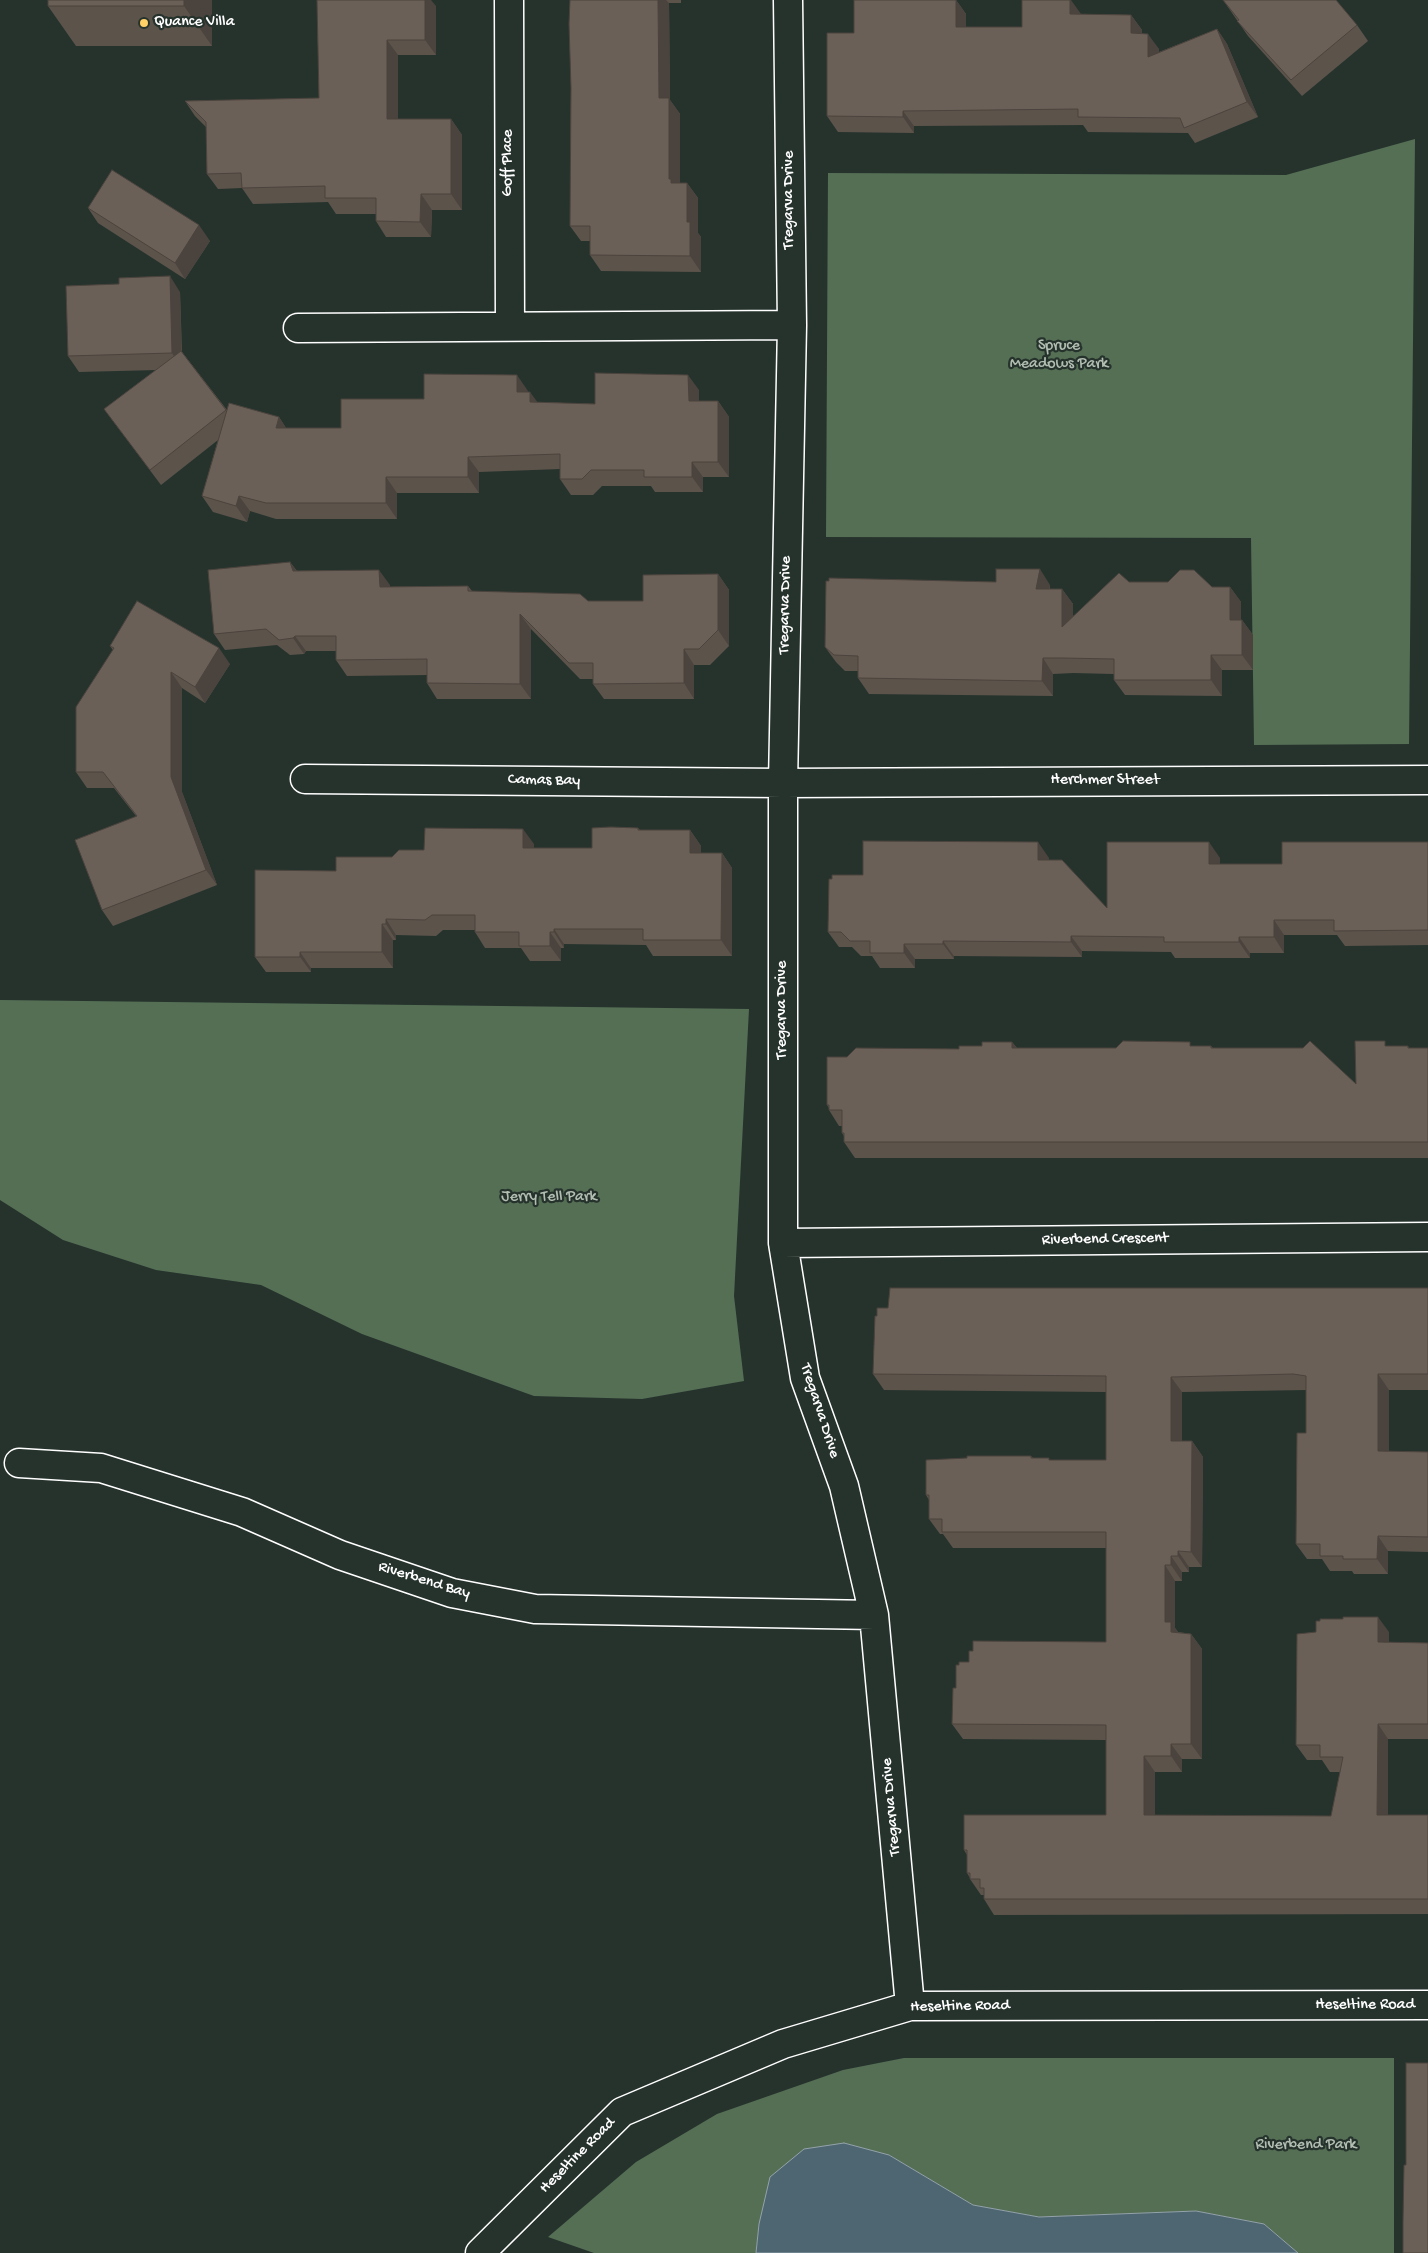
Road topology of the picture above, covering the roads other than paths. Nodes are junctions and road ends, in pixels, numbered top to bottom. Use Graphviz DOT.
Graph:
graph roads {
  1 [pos="508,0"];
  2 [pos="788,0"];
  3 [pos="792,325"];
  4 [pos="510,326"];
  5 [pos="298,328"];
  6 [pos="305,778"];
  7 [pos="1428,780"];
  8 [pos="783,783"];
  9 [pos="1428,1237"];
  10 [pos="783,1243"];
  11 [pos="19,1463"];
  12 [pos="874,1615"];
  13 [pos="910,2006"];
  14 [pos="1428,2006"];
  15 [pos="480,2253"];
  1 -- 4 [label="street, Goff Place"];
  2 -- 3 [label="street, Tregarva Drive"];
  3 -- 4 [label="street"];
  3 -- 8 [label="street, Tregarva Drive"];
  4 -- 5 [label="street"];
  6 -- 8 [label="street, Camas Bay"];
  7 -- 8 [label="street, Herchmer Street"];
  8 -- 10 [label="street, Tregarva Drive"];
  9 -- 10 [label="street, Riverbend Crescent"];
  10 -- 12 [label="street, Tregarva Drive"];
  11 -- 12 [label="street, Riverbend Bay"];
  12 -- 13 [label="street, Tregarva Drive"];
  13 -- 14 [label="street, Heseltine Road"];
  13 -- 15 [label="street, Heseltine Road"];
}
